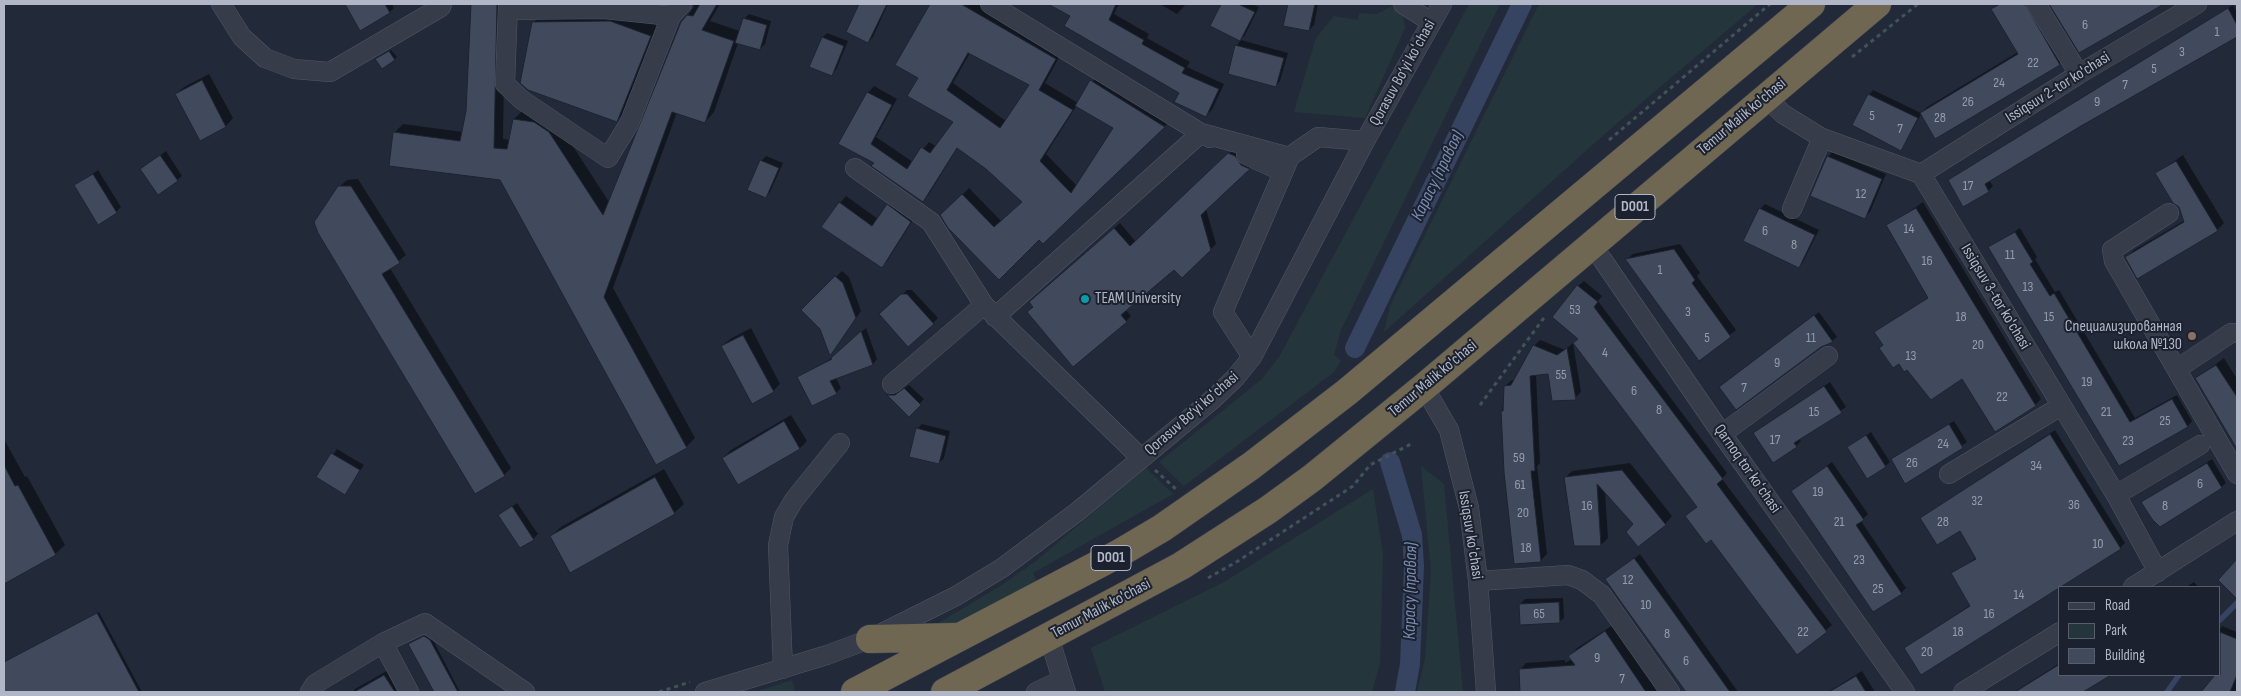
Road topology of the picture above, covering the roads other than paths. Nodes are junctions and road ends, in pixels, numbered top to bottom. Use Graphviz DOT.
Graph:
graph roads {
  1 [pos="221,4"];
  2 [pos="442,4"];
  3 [pos="990,4"];
  4 [pos="1402,4"];
  5 [pos="1442,4"];
  6 [pos="1811,4"];
  7 [pos="1877,4"];
  8 [pos="2036,4"];
  9 [pos="2196,4"];
  10 [pos="508,7"];
  11 [pos="677,10"];
  12 [pos="1431,22"];
  13 [pos="2079,74"];
  14 [pos="1766,97"];
  15 [pos="1201,134"];
  16 [pos="1822,138"];
  17 [pos="1365,141"];
  18 [pos="1286,165"];
  19 [pos="855,168"];
  20 [pos="1921,174"];
  21 [pos="1792,210"];
  22 [pos="2169,214"];
  23 [pos="1590,245"];
  24 [pos="989,311"];
  25 [pos="2237,334"];
  26 [pos="1828,356"];
  27 [pos="1252,358"];
  28 [pos="2177,369"];
  29 [pos="892,384"];
  30 [pos="1424,387"];
  31 [pos="2061,406"];
  32 [pos="1722,434"];
  33 [pos="840,443"];
  34 [pos="2200,445"];
  35 [pos="1141,458"];
  36 [pos="1949,474"];
  37 [pos="2237,474"];
  38 [pos="2116,495"];
  39 [pos="2237,521"];
  40 [pos="2158,572"];
  41 [pos="1478,581"];
  42 [pos="2135,586"];
  43 [pos="2058,633"];
  44 [pos="962,637"];
  45 [pos="1049,637"];
  46 [pos="870,639"];
  47 [pos="383,643"];
  48 [pos="783,669"];
  49 [pos="701,686"];
  50 [pos="1064,686"];
  51 [pos="310,692"];
  52 [pos="409,692"];
  53 [pos="525,692"];
  54 [pos="855,692"];
  55 [pos="945,692"];
  56 [pos="1036,692"];
  57 [pos="1486,692"];
  58 [pos="1670,692"];
  59 [pos="1905,692"];
  60 [pos="1963,692"];
  1 -- 2 [label="street"];
  3 -- 15 [label="street"];
  4 -- 12 [label="street"];
  5 -- 12 [label="street, Qorasuv Bo‘yi koʻchasi"];
  6 -- 44 [label="highway, D001"];
  7 -- 14 [label="highway, Temur Malik ko'chasi / D001"];
  8 -- 13 [label="street"];
  9 -- 13 [label="street, Issiqsuv 2-tor ko'chasi"];
  10 -- 11 [label="street"];
  10 -- 11 [label="street"];
  12 -- 17 [label="street, Qorasuv Bo‘yi koʻchasi"];
  13 -- 20 [label="street, Issiqsuv 2-tor ko'chasi"];
  14 -- 16 [label="street"];
  14 -- 23 [label="highway, Temur Malik ko'chasi / D001"];
  15 -- 18 [label="street"];
  15 -- 24 [label="street"];
  16 -- 20 [label="street"];
  16 -- 21 [label="street"];
  17 -- 18 [label="street"];
  17 -- 27 [label="street, Qorasuv Bo‘yi koʻchasi"];
  18 -- 27 [label="street"];
  19 -- 24 [label="street"];
  20 -- 31 [label="street, Issiqsuv 3-tor ko'chasi"];
  22 -- 28 [label="street"];
  23 -- 30 [label="highway, Temur Malik ko'chasi / D001"];
  23 -- 32 [label="street, Qarnoq tor koʻchasi"];
  24 -- 29 [label="street"];
  24 -- 35 [label="street"];
  25 -- 28 [label="street"];
  26 -- 32 [label="street"];
  27 -- 35 [label="street, Qorasuv Bo‘yi koʻchasi"];
  28 -- 37 [label="street"];
  30 -- 41 [label="street, Issiqsuv koʻchasi"];
  30 -- 45 [label="highway, Temur Malik ko'chasi / D001"];
  31 -- 36 [label="street"];
  31 -- 38 [label="street, Issiqsuv 3-tor ko'chasi"];
  32 -- 59 [label="street, Qarnoq tor koʻchasi"];
  33 -- 48 [label="street"];
  34 -- 38 [label="street"];
  35 -- 46 [label="street, Qorasuv Bo‘yi koʻchasi"];
  38 -- 40 [label="street, Issiqsuv 3-tor ko'chasi"];
  39 -- 40 [label="street"];
  40 -- 42 [label="street"];
  41 -- 57 [label="street, Issiqsuv koʻchasi"];
  41 -- 58 [label="street"];
  43 -- 60 [label="street"];
  44 -- 46 [label="highway"];
  44 -- 54 [label="highway, D001"];
  45 -- 50 [label="street"];
  45 -- 55 [label="highway, Temur Malik ko'chasi / D001"];
  46 -- 48 [label="street, Qorasuv Bo‘yi koʻchasi"];
  47 -- 51 [label="street"];
  47 -- 52 [label="street"];
  47 -- 53 [label="street"];
  48 -- 49 [label="street, Qorasuv Bo‘yi koʻchasi"];
  50 -- 56 [label="street"];
}
